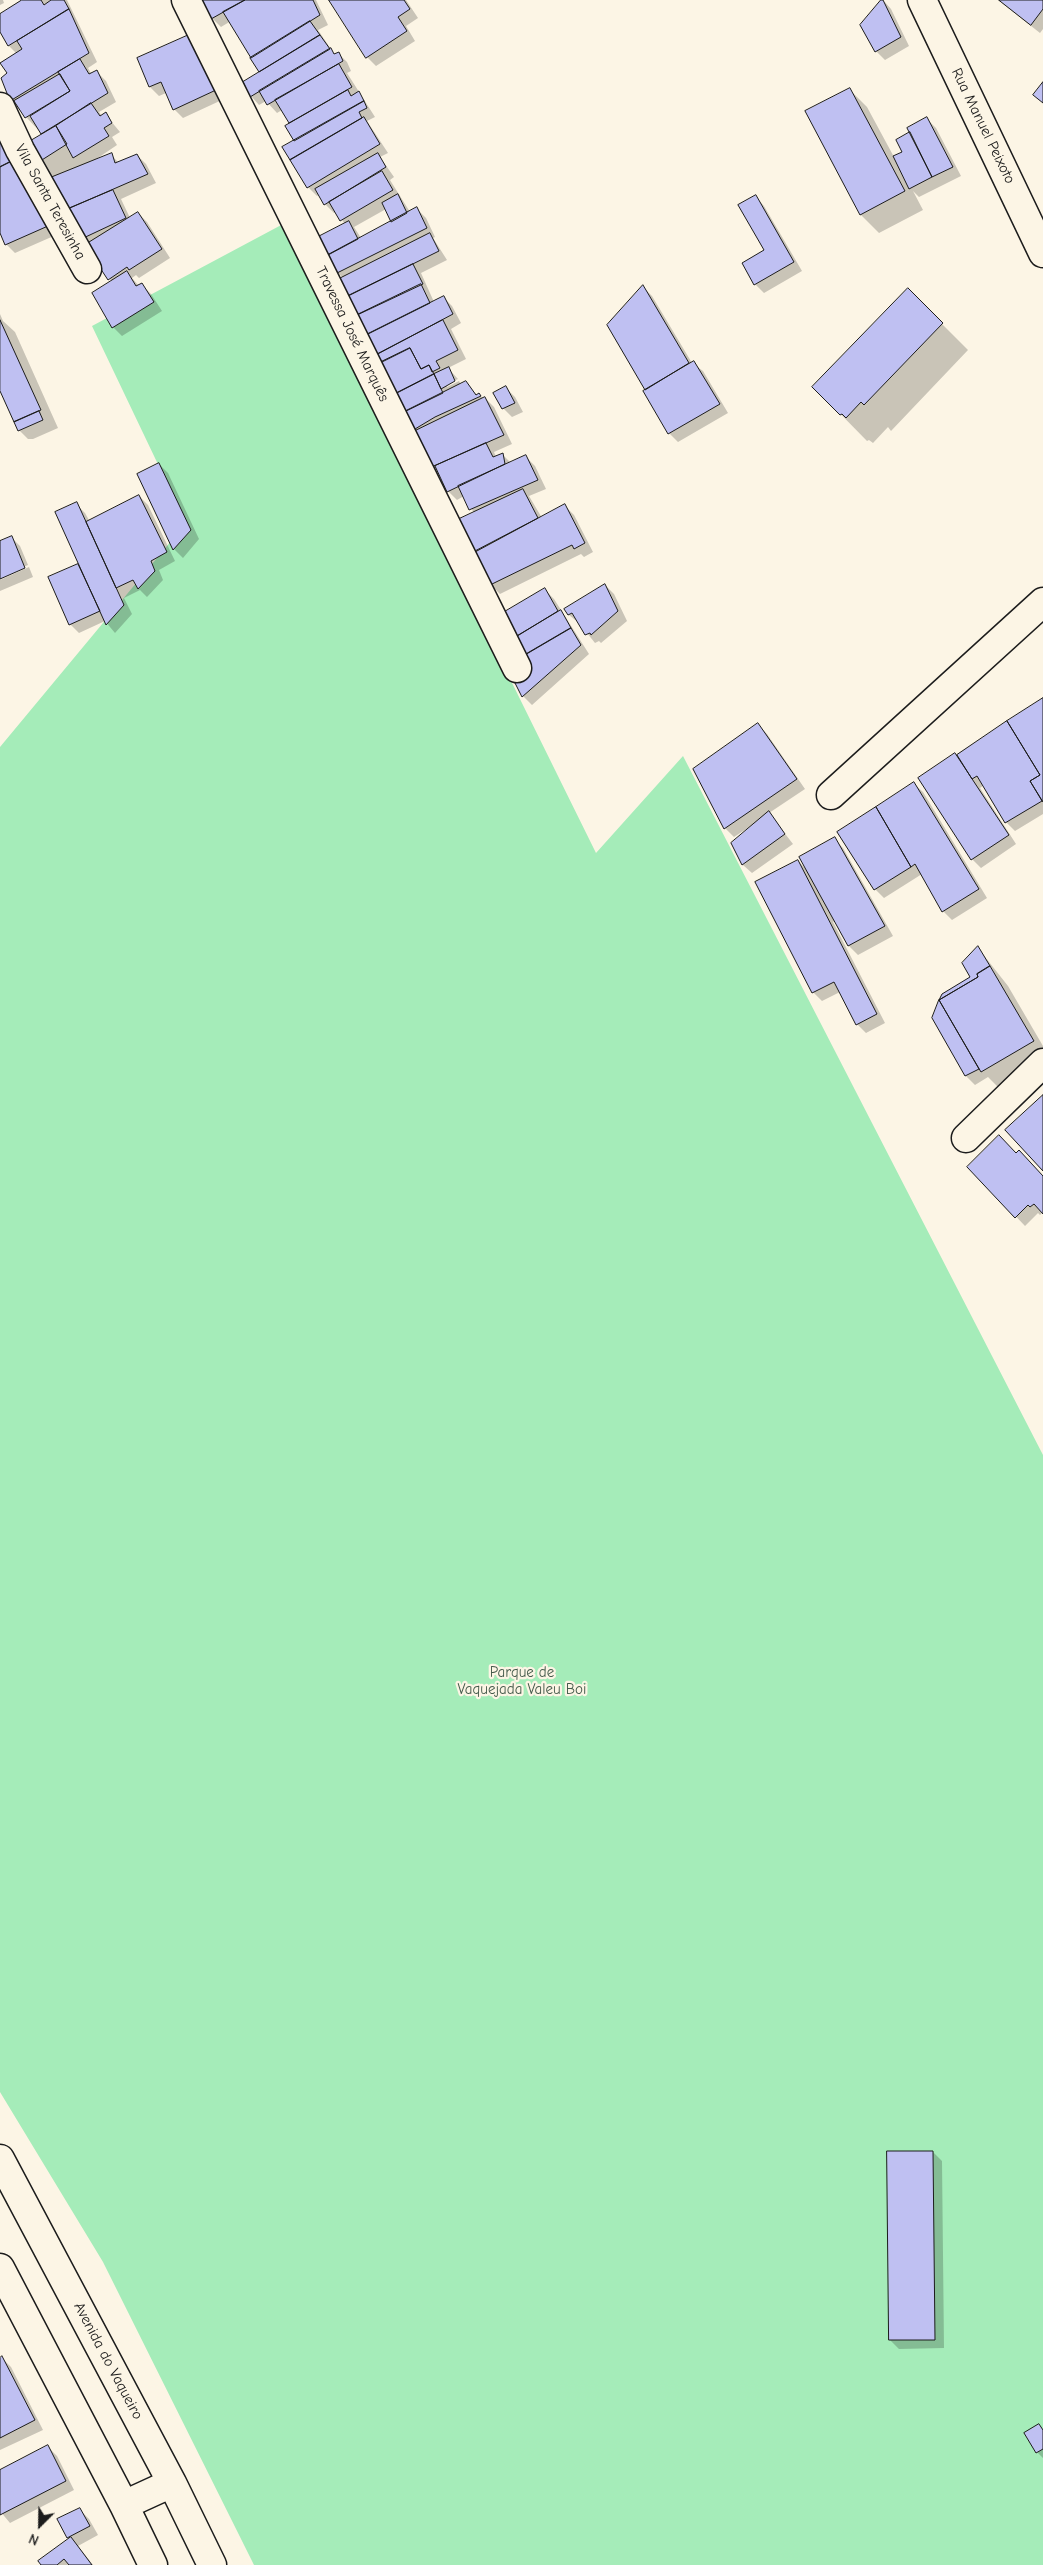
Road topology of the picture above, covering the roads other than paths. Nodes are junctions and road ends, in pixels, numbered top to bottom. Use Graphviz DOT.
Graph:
graph roads {
  1 [pos="186,0"];
  2 [pos="922,0"];
  3 [pos="0,107"];
  4 [pos="1043,253"];
  5 [pos="87,269"];
  6 [pos="1043,602"];
  7 [pos="517,668"];
  8 [pos="831,795"];
  9 [pos="1043,1063"];
  10 [pos="966,1138"];
  11 [pos="0,2160"];
  12 [pos="0,2268"];
  13 [pos="172,2483"];
  14 [pos="124,2505"];
  15 [pos="153,2565"];
  16 [pos="212,2565"];
  1 -- 7 [label="street, Travessa José Marquês"];
  2 -- 4 [label="street, Rua Manuel Peixoto"];
  3 -- 5 [label="street, Vila Santa Teresinha"];
  6 -- 8 [label="street"];
  9 -- 10 [label="street"];
  11 -- 13 [label="street, Avenida do Vaqueiro"];
  12 -- 14 [label="street"];
  13 -- 14 [label="street"];
  13 -- 16 [label="street, Avenida do Vaqueiro"];
  14 -- 15 [label="street"];
}
